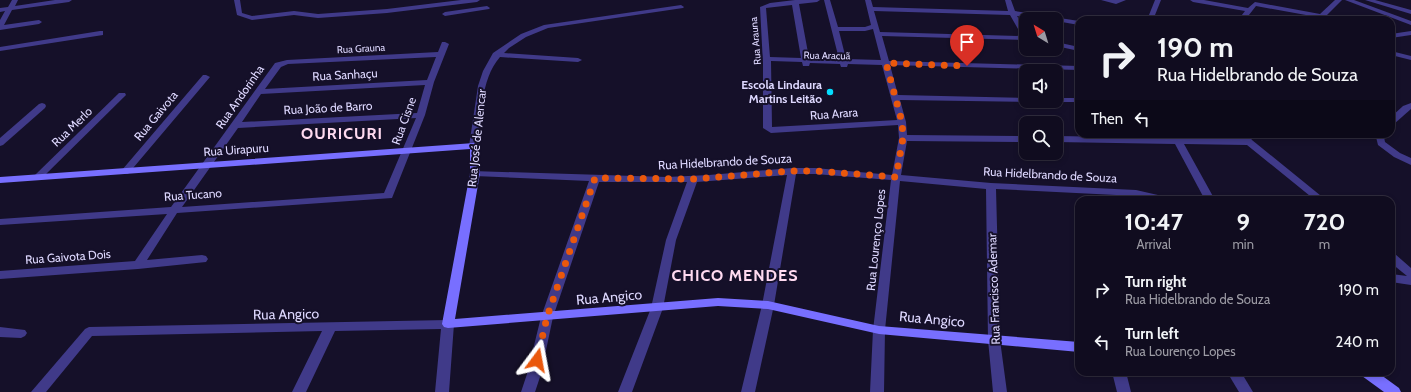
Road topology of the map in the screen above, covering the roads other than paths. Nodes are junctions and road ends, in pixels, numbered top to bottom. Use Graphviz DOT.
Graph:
graph roads {
  1 [pos="15,0"];
  2 [pos="69,0"];
  3 [pos="237,0"];
  4 [pos="477,0"];
  5 [pos="817,0"];
  6 [pos="827,0"];
  7 [pos="1008,0"];
  8 [pos="1104,0"];
  9 [pos="1123,0"];
  10 [pos="1158,0"];
  11 [pos="1192,0"];
  12 [pos="1340,0"];
  13 [pos="1348,0"];
  14 [pos="1368,0"];
  15 [pos="795,2"];
  16 [pos="1255,2"];
  17 [pos="442,4"];
  18 [pos="869,4"];
  19 [pos="681,7"];
  20 [pos="10,8"];
  21 [pos="487,8"];
  22 [pos="0,10"];
  23 [pos="1250,10"];
  24 [pos="1411,12"];
  25 [pos="1012,13"];
  26 [pos="1019,14"];
  27 [pos="1152,16"];
  28 [pos="1245,16"];
  29 [pos="1311,16"];
  30 [pos="1321,16"];
  31 [pos="1390,16"];
  32 [pos="1395,18"];
  33 [pos="1063,20"];
  34 [pos="39,22"];
  35 [pos="1075,22"];
  36 [pos="1411,24"];
  37 [pos="1019,25"];
  38 [pos="0,27"];
  39 [pos="835,29"];
  40 [pos="876,30"];
  41 [pos="100,33"];
  42 [pos="1411,33"];
  43 [pos="1395,35"];
  44 [pos="1019,37"];
  45 [pos="445,44"];
  46 [pos="1063,46"];
  47 [pos="1075,48"];
  48 [pos="0,49"];
  49 [pos="442,54"];
  50 [pos="1395,54"];
  51 [pos="496,55"];
  52 [pos="1411,58"];
  53 [pos="578,60"];
  54 [pos="767,62"];
  55 [pos="805,62"];
  56 [pos="282,63"];
  57 [pos="843,63"];
  58 [pos="887,64"];
  59 [pos="1075,68"];
  60 [pos="206,77"];
  61 [pos="430,82"];
  62 [pos="261,92"];
  63 [pos="122,95"];
  64 [pos="895,97"];
  65 [pos="1019,100"];
  66 [pos="1063,100"];
  67 [pos="1075,100"];
  68 [pos="42,106"];
  69 [pos="1411,106"];
  70 [pos="421,115"];
  71 [pos="1395,118"];
  72 [pos="902,122"];
  73 [pos="237,125"];
  74 [pos="768,130"];
  75 [pos="903,138"];
  76 [pos="1247,138"];
  77 [pos="1380,138"];
  78 [pos="1019,139"];
  79 [pos="1063,139"];
  80 [pos="1170,139"];
  81 [pos="0,144"];
  82 [pos="474,146"];
  83 [pos="405,152"];
  84 [pos="1411,162"];
  85 [pos="207,165"];
  86 [pos="792,171"];
  87 [pos="125,172"];
  88 [pos="475,173"];
  89 [pos="38,177"];
  90 [pos="896,177"];
  91 [pos="595,178"];
  92 [pos="693,179"];
  93 [pos="0,180"];
  94 [pos="991,186"];
  95 [pos="1095,195"];
  96 [pos="388,196"];
  97 [pos="1149,196"];
  98 [pos="1207,196"];
  99 [pos="1316,196"];
  100 [pos="175,209"];
  101 [pos="0,222"];
  102 [pos="202,259"];
  103 [pos="1395,260"];
  104 [pos="138,265"];
  105 [pos="1411,274"];
  106 [pos="3,277"];
  107 [pos="1395,278"];
  108 [pos="1411,280"];
  109 [pos="768,305"];
  110 [pos="657,308"];
  111 [pos="547,317"];
  112 [pos="448,324"];
  113 [pos="330,328"];
  114 [pos="879,330"];
  115 [pos="0,332"];
  116 [pos="21,333"];
  117 [pos="994,340"];
  118 [pos="1075,347"];
  119 [pos="1120,376"];
  120 [pos="1236,376"];
  121 [pos="1372,376"];
  122 [pos="38,392"];
  123 [pos="299,392"];
  124 [pos="442,392"];
  125 [pos="528,392"];
  126 [pos="625,392"];
  127 [pos="748,392"];
  128 [pos="877,392"];
  129 [pos="1000,392"];
  130 [pos="1124,392"];
  131 [pos="1246,392"];
  132 [pos="1394,392"];
  1 -- 20 [label="street"];
  2 -- 20 [label="street"];
  3 -- 17 [label="street"];
  4 -- 17 [label="street"];
  5 -- 15 [label="street"];
  6 -- 39 [label="street"];
  7 -- 25 [label="street"];
  8 -- 9 [label="street"];
  10 -- 27 [label="street"];
  11 -- 23 [label="street"];
  12 -- 30 [label="street"];
  13 -- 31 [label="street"];
  14 -- 24 [label="street"];
  15 -- 54 [label="street, Rua Arauna"];
  15 -- 55 [label="street"];
  16 -- 23 [label="street"];
  16 -- 29 [label="street"];
  17 -- 21 [label="street"];
  18 -- 25 [label="street"];
  18 -- 40 [label="street, Rua Lourenço Lopes"];
  19 -- 51 [label="street, Rua José de Alencar"];
  20 -- 22 [label="street"];
  20 -- 38 [label="street"];
  23 -- 28 [label="street"];
  25 -- 26 [label="street"];
  25 -- 37 [label="street"];
  32 -- 36 [label="street"];
  33 -- 35 [label="street"];
  34 -- 38 [label="street"];
  39 -- 40 [label="street"];
  39 -- 57 [label="street"];
  40 -- 44 [label="street"];
  40 -- 58 [label="street, Rua Lourenço Lopes"];
  41 -- 48 [label="street"];
  42 -- 43 [label="street"];
  45 -- 49 [label="street, Rua Cisne"];
  46 -- 47 [label="street"];
  49 -- 56 [label="street, Rua Grauna"];
  49 -- 61 [label="street, Rua Cisne"];
  50 -- 52 [label="street"];
  51 -- 53 [label="street"];
  51 -- 82 [label="street, Rua José de Alencar"];
  54 -- 55 [label="street, Rua Aracuã"];
  54 -- 74 [label="street, Rua Arauna"];
  55 -- 57 [label="street, Rua Aracuã"];
  56 -- 62 [label="street, Rua Andorinha"];
  57 -- 58 [label="street, Rua Aracuã"];
  58 -- 59 [label="street, Rua Aracuã"];
  58 -- 64 [label="street, Rua Lourenço Lopes"];
  60 -- 87 [label="street, Rua Gaivota"];
  61 -- 62 [label="street, Rua Sanhaçu"];
  61 -- 70 [label="street, Rua Cisne"];
  62 -- 73 [label="street, Rua Andorinha"];
  63 -- 89 [label="street, Rua Merlo"];
  64 -- 65 [label="street"];
  64 -- 72 [label="street, Rua Lourenço Lopes"];
  66 -- 67 [label="street"];
  68 -- 81 [label="street"];
  69 -- 71 [label="street"];
  70 -- 73 [label="street, Rua João de Barro"];
  70 -- 83 [label="street, Rua Cisne"];
  72 -- 74 [label="street, Rua Arara"];
  72 -- 75 [label="street, Rua Lourenço Lopes"];
  73 -- 85 [label="street, Rua Andorinha"];
  75 -- 78 [label="street"];
  75 -- 90 [label="street, Rua Lourenço Lopes"];
  76 -- 80 [label="street"];
  76 -- 99 [label="street"];
  77 -- 84 [label="street"];
  79 -- 80 [label="street"];
  80 -- 98 [label="street"];
  82 -- 83 [label="street, Rua Uirapuru"];
  82 -- 88 [label="street, Rua José de Alencar"];
  83 -- 85 [label="street, Rua Uirapuru"];
  83 -- 96 [label="street, Rua Cisne"];
  85 -- 87 [label="street, Rua Uirapuru"];
  85 -- 100 [label="street, Rua Andorinha"];
  86 -- 90 [label="street, Rua Hidelbrando de Souza"];
  86 -- 92 [label="street, Rua Hidelbrando de Souza"];
  86 -- 109 [label="street"];
  87 -- 89 [label="street, Rua Uirapuru"];
  88 -- 91 [label="street, Rua Hidelbrando de Souza"];
  88 -- 112 [label="street, Rua José de Alencar"];
  89 -- 93 [label="street, Rua Uirapuru"];
  90 -- 94 [label="street, Rua Hidelbrando de Souza"];
  90 -- 114 [label="street, Rua Lourenço Lopes"];
  91 -- 92 [label="street, Rua Hidelbrando de Souza"];
  91 -- 111 [label="street"];
  92 -- 110 [label="street"];
  94 -- 95 [label="street, Rua Hidelbrando de Souza"];
  94 -- 117 [label="street, Rua Francisco Ademar"];
  95 -- 97 [label="street, Rua Hidelbrando de Souza"];
  96 -- 100 [label="street, Rua Tucano"];
  100 -- 101 [label="street, Rua Tucano"];
  100 -- 104 [label="street, Rua Andorinha"];
  102 -- 104 [label="street, Rua Gaivota Dois"];
  103 -- 105 [label="street"];
  104 -- 106 [label="street, Rua Gaivota Dois"];
  107 -- 108 [label="street"];
  109 -- 110 [label="street, Rua Angico"];
  109 -- 114 [label="street, Rua Angico"];
  109 -- 127 [label="street"];
  110 -- 111 [label="street, Rua Angico"];
  110 -- 126 [label="street"];
  111 -- 112 [label="street, Rua Angico"];
  111 -- 125 [label="street"];
  112 -- 113 [label="street, Rua Angico"];
  112 -- 124 [label="street, Rua José de Alencar"];
  113 -- 122 [label="street, Rua Angico"];
  113 -- 123 [label="street"];
  114 -- 117 [label="street, Rua Angico"];
  114 -- 128 [label="street, Rua Lourenço Lopes"];
  115 -- 116 [label="street"];
  117 -- 118 [label="street, Rua Angico"];
  117 -- 129 [label="street, Rua Francisco Ademar"];
  119 -- 130 [label="street"];
  120 -- 131 [label="street"];
  121 -- 132 [label="street"];
}
